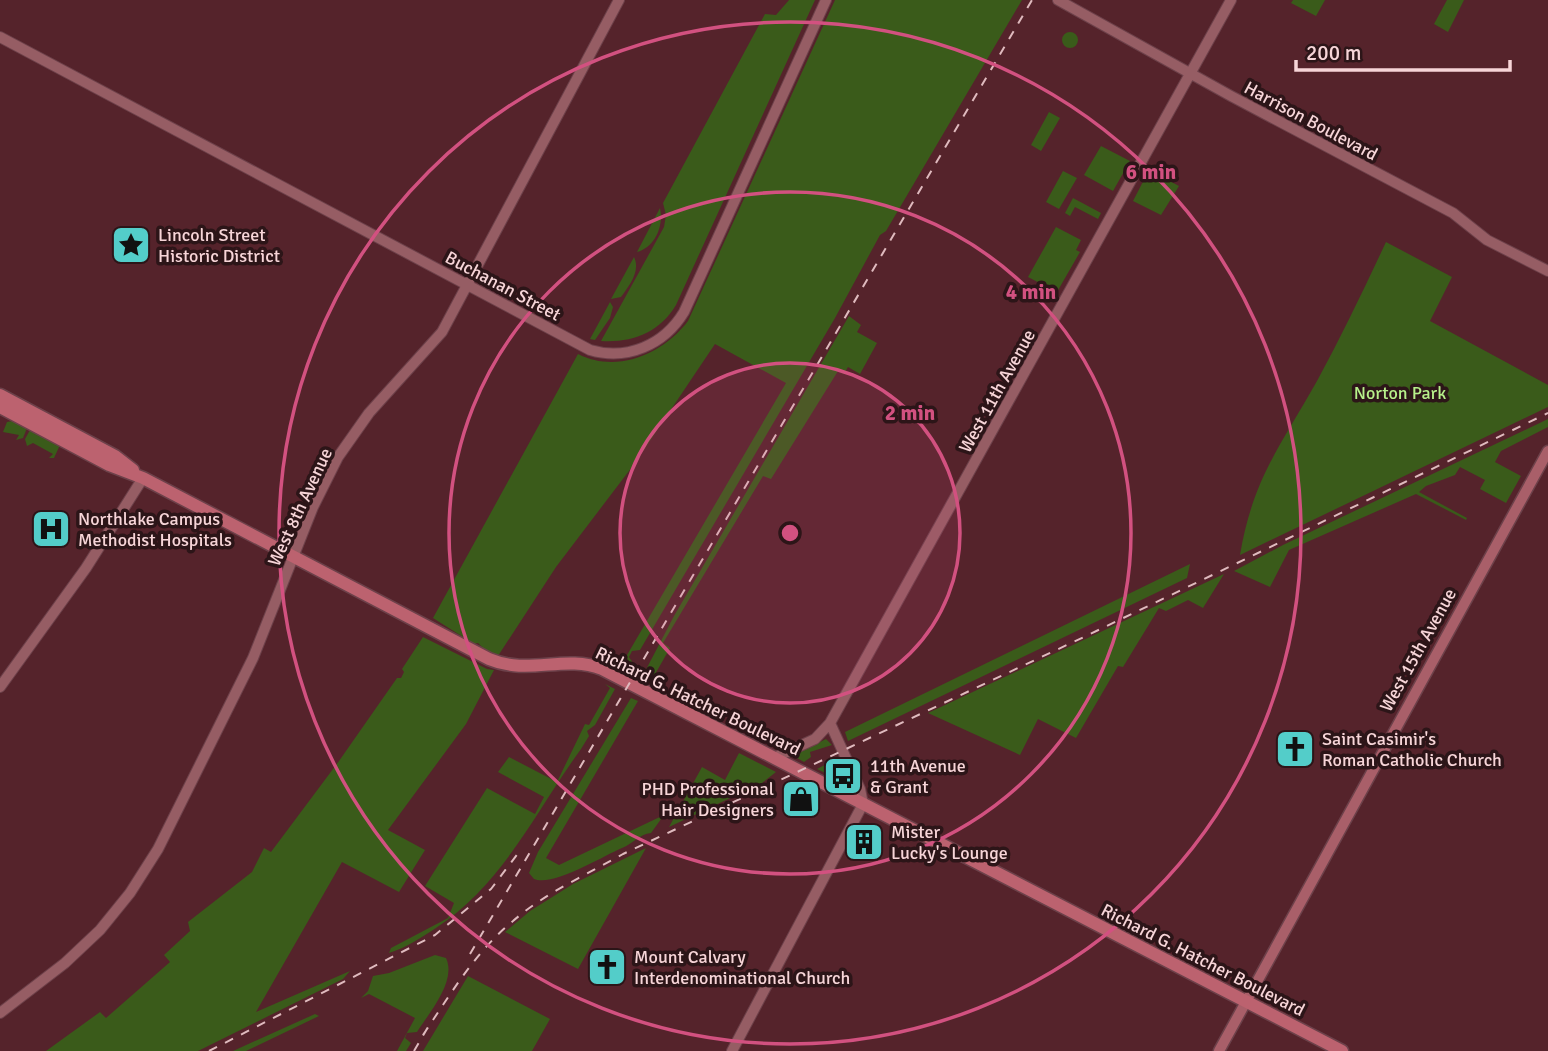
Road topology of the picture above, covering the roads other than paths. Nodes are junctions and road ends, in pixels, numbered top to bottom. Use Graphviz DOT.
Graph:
graph roads {
  1 [pos="619,0"];
  2 [pos="827,0"];
  3 [pos="1058,0"];
  4 [pos="1231,0"];
  5 [pos="0,37"];
  6 [pos="1190,74"];
  7 [pos="1548,271"];
  8 [pos="468,285"];
  9 [pos="0,395"];
  10 [pos="0,407"];
  11 [pos="1548,450"];
  12 [pos="143,478"];
  13 [pos="292,557"];
  14 [pos="0,687"];
  15 [pos="830,723"];
  16 [pos="774,758"];
  17 [pos="863,804"];
  18 [pos="1246,1001"];
  19 [pos="0,1013"];
  20 [pos="732,1051"];
  21 [pos="1219,1051"];
  22 [pos="1342,1051"];
  1 -- 8 [label="street, West 8th Avenue"];
  2 -- 8 [label="street, Buchanan Street"];
  3 -- 6 [label="street, Harrison Boulevard"];
  4 -- 6 [label="street, West 11th Avenue"];
  5 -- 8 [label="street, Buchanan Street"];
  6 -- 7 [label="street, Harrison Boulevard"];
  6 -- 15 [label="street, West 11th Avenue"];
  8 -- 13 [label="street, West 8th Avenue"];
  9 -- 12 [label="main road, Richard G. Hatcher Boulevard"];
  10 -- 12 [label="main road, Richard G. Hatcher Boulevard"];
  11 -- 18 [label="main road, West 15th Avenue"];
  12 -- 13 [label="main road, Richard G. Hatcher Boulevard"];
  12 -- 14 [label="street"];
  13 -- 16 [label="main road, Richard G. Hatcher Boulevard"];
  13 -- 19 [label="street, West 8th Avenue"];
  15 -- 16 [label="street, West 11th Avenue"];
  15 -- 17 [label="street"];
  16 -- 17 [label="main road, Richard G. Hatcher Boulevard"];
  17 -- 18 [label="main road, Richard G. Hatcher Boulevard"];
  17 -- 20 [label="street"];
  18 -- 21 [label="main road, West 15th Avenue"];
  18 -- 22 [label="main road, Richard G. Hatcher Boulevard"];
}
